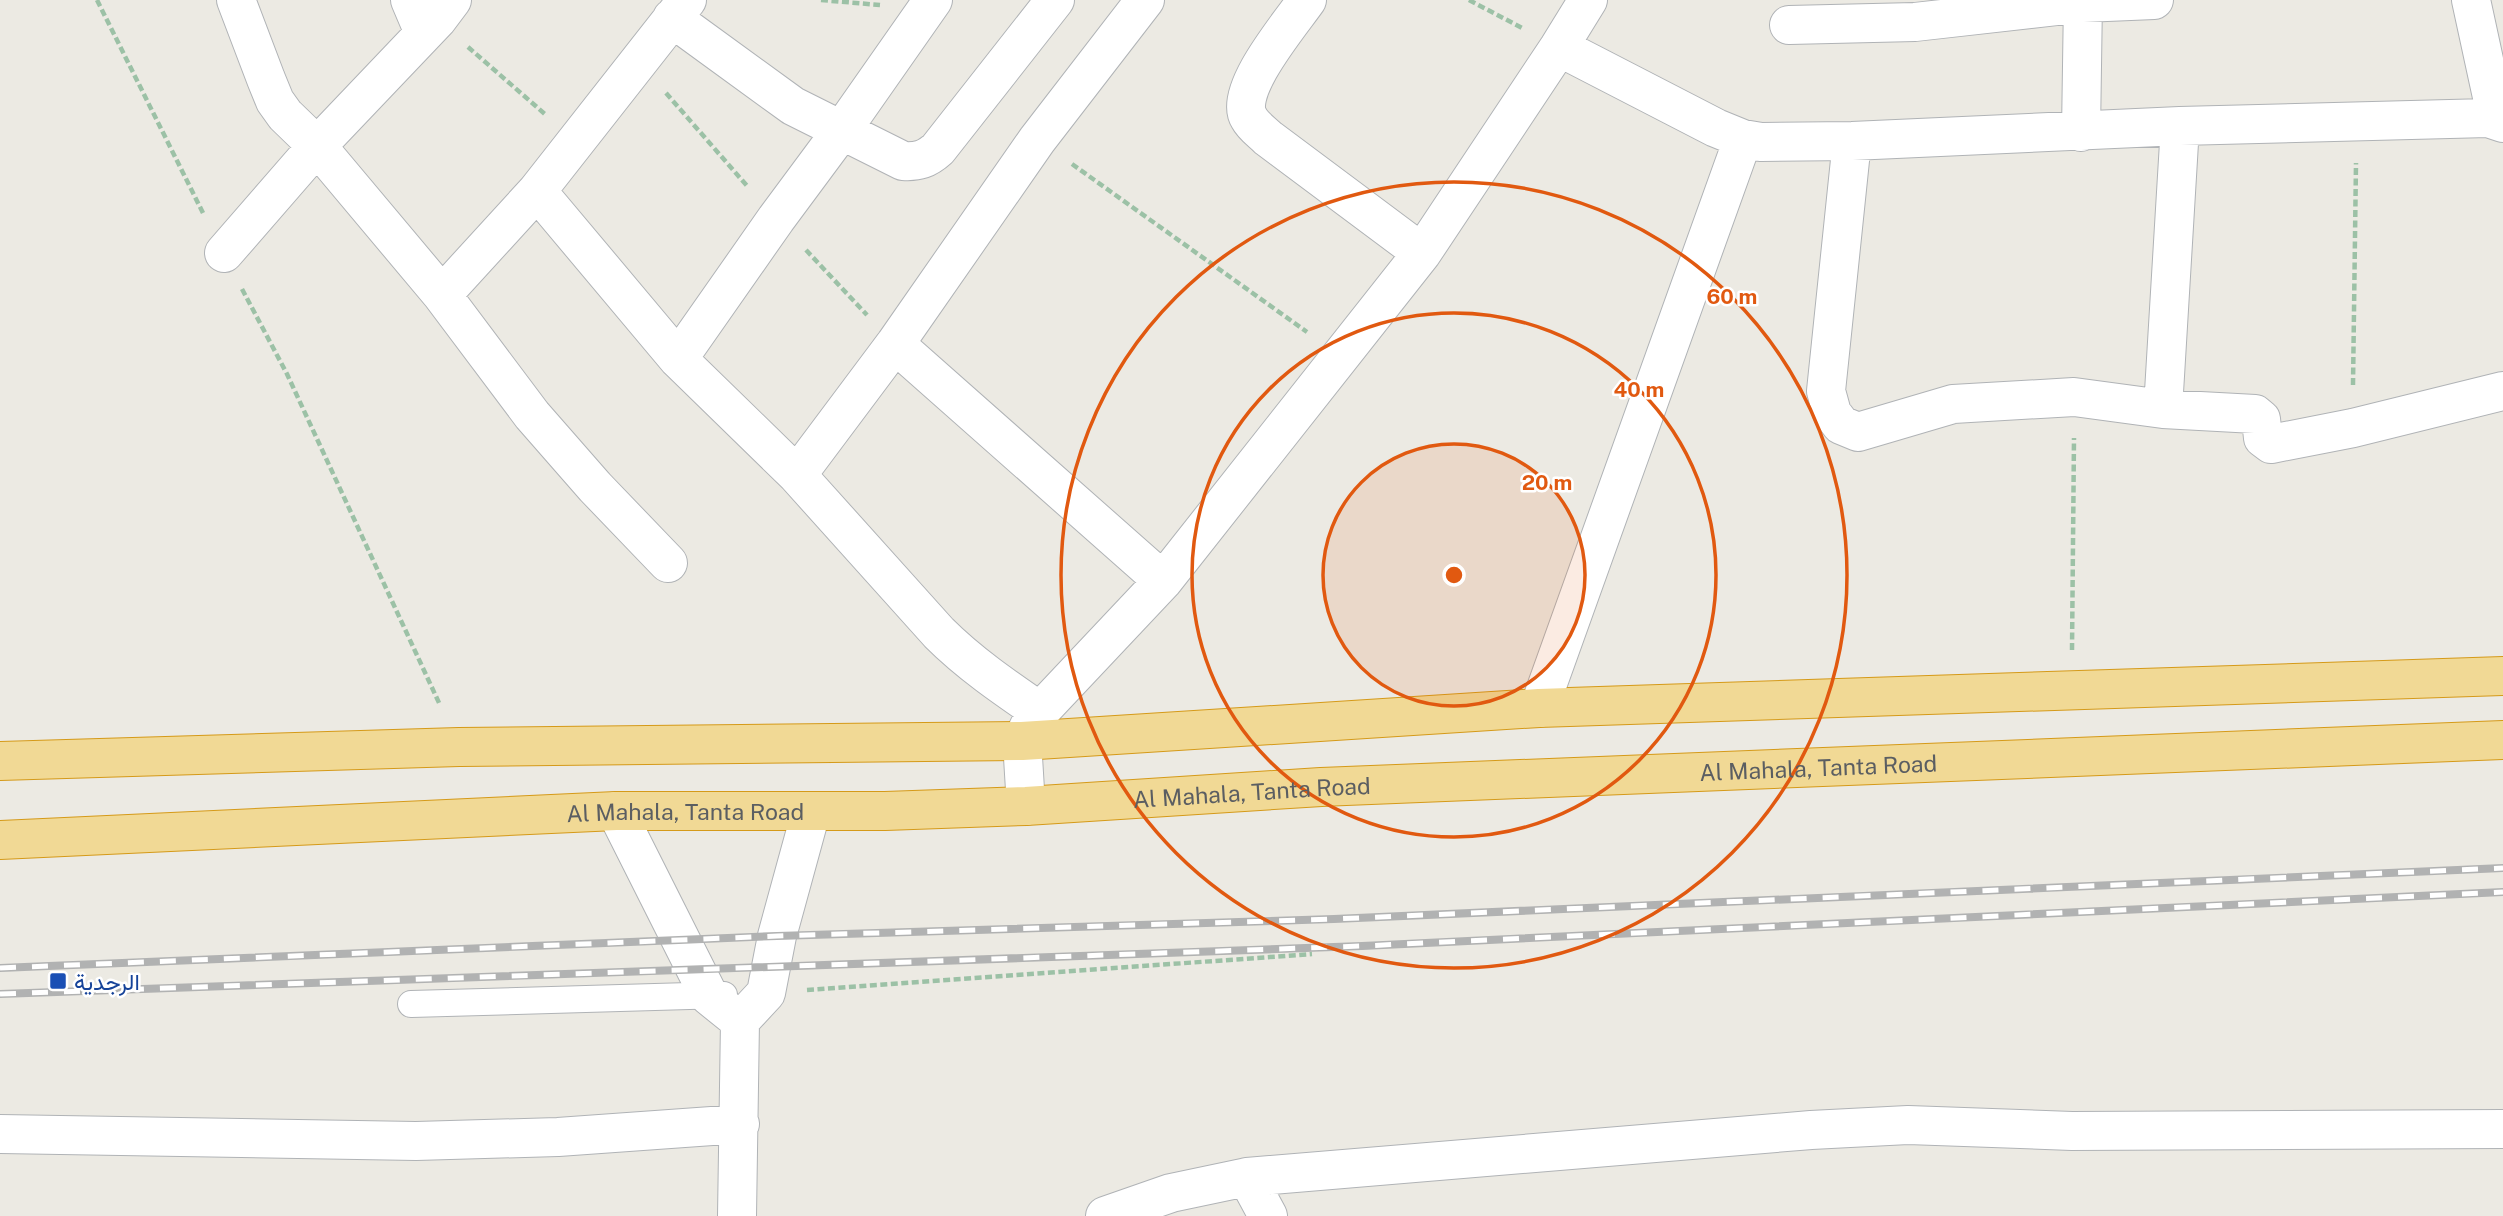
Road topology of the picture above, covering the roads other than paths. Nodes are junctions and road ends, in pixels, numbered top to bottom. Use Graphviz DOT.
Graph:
graph roads {
  1 [pos="236,0"];
  2 [pos="1055,0"];
  3 [pos="1145,0"];
  4 [pos="1307,0"];
  5 [pos="1588,0"];
  6 [pos="2154,0"];
  7 [pos="2471,0"];
  8 [pos="2083,2"];
  9 [pos="930,4"];
  10 [pos="679,9"];
  11 [pos="431,13"];
  12 [pos="1790,25"];
  13 [pos="1559,47"];
  14 [pos="2500,122"];
  15 [pos="2180,126"];
  16 [pos="842,130"];
  17 [pos="2081,132"];
  18 [pos="1743,139"];
  19 [pos="1852,141"];
  20 [pos="317,146"];
  21 [pos="537,191"];
  22 [pos="223,253"];
  23 [pos="1422,253"];
  24 [pos="442,295"];
  25 [pos="895,344"];
  26 [pos="678,359"];
  27 [pos="2503,391"];
  28 [pos="2163,409"];
  29 [pos="797,475"];
  30 [pos="668,563"];
  31 [pos="1163,581"];
  32 [pos="2503,676"];
  33 [pos="1539,708"];
  34 [pos="1031,726"];
  35 [pos="2503,740"];
  36 [pos="0,761"];
  37 [pos="1027,806"];
  38 [pos="616,811"];
  39 [pos="811,812"];
  40 [pos="0,841"];
  41 [pos="766,993"];
  42 [pos="709,996"];
  43 [pos="411,1004"];
  44 [pos="740,1021"];
  45 [pos="740,1124"];
  46 [pos="2503,1129"];
  47 [pos="0,1134"];
  48 [pos="1247,1177"];
  49 [pos="737,1216"];
  50 [pos="1105,1216"];
  51 [pos="1268,1216"];
  1 -- 20 [label="street"];
  2 -- 16 [label="street"];
  3 -- 25 [label="street"];
  4 -- 23 [label="street"];
  5 -- 13 [label="street"];
  6 -- 8 [label="street"];
  7 -- 14 [label="street"];
  8 -- 12 [label="street"];
  8 -- 17 [label="street"];
  9 -- 16 [label="street"];
  10 -- 16 [label="street"];
  10 -- 21 [label="street"];
  11 -- 20 [label="street"];
  13 -- 18 [label="street"];
  13 -- 23 [label="street"];
  14 -- 15 [label="street"];
  15 -- 17 [label="street"];
  15 -- 28 [label="street"];
  16 -- 26 [label="street"];
  17 -- 19 [label="street"];
  18 -- 19 [label="street"];
  18 -- 33 [label="street"];
  19 -- 28 [label="street"];
  20 -- 22 [label="street"];
  20 -- 24 [label="street"];
  21 -- 24 [label="street"];
  21 -- 26 [label="street"];
  23 -- 31 [label="street"];
  24 -- 30 [label="street"];
  25 -- 29 [label="street"];
  25 -- 31 [label="street"];
  26 -- 29 [label="street"];
  27 -- 28 [label="street"];
  29 -- 34 [label="street"];
  31 -- 34 [label="street"];
  32 -- 33 [label="highway"];
  33 -- 34 [label="highway"];
  34 -- 36 [label="highway"];
  34 -- 37 [label="street"];
  35 -- 37 [label="highway, Al Mahala, Tanta Road"];
  37 -- 39 [label="highway, Al Mahala, Tanta Road"];
  38 -- 39 [label="highway, Al Mahala, Tanta Road"];
  38 -- 40 [label="highway, Al Mahala, Tanta Road"];
  38 -- 42 [label="street"];
  39 -- 41 [label="street"];
  41 -- 42 [label="lane"];
  41 -- 44 [label="street"];
  42 -- 43 [label="lane"];
  42 -- 44 [label="street"];
  44 -- 45 [label="street"];
  45 -- 47 [label="street"];
  45 -- 49 [label="street"];
  46 -- 48 [label="street"];
  48 -- 50 [label="street"];
  48 -- 51 [label="street"];
}
